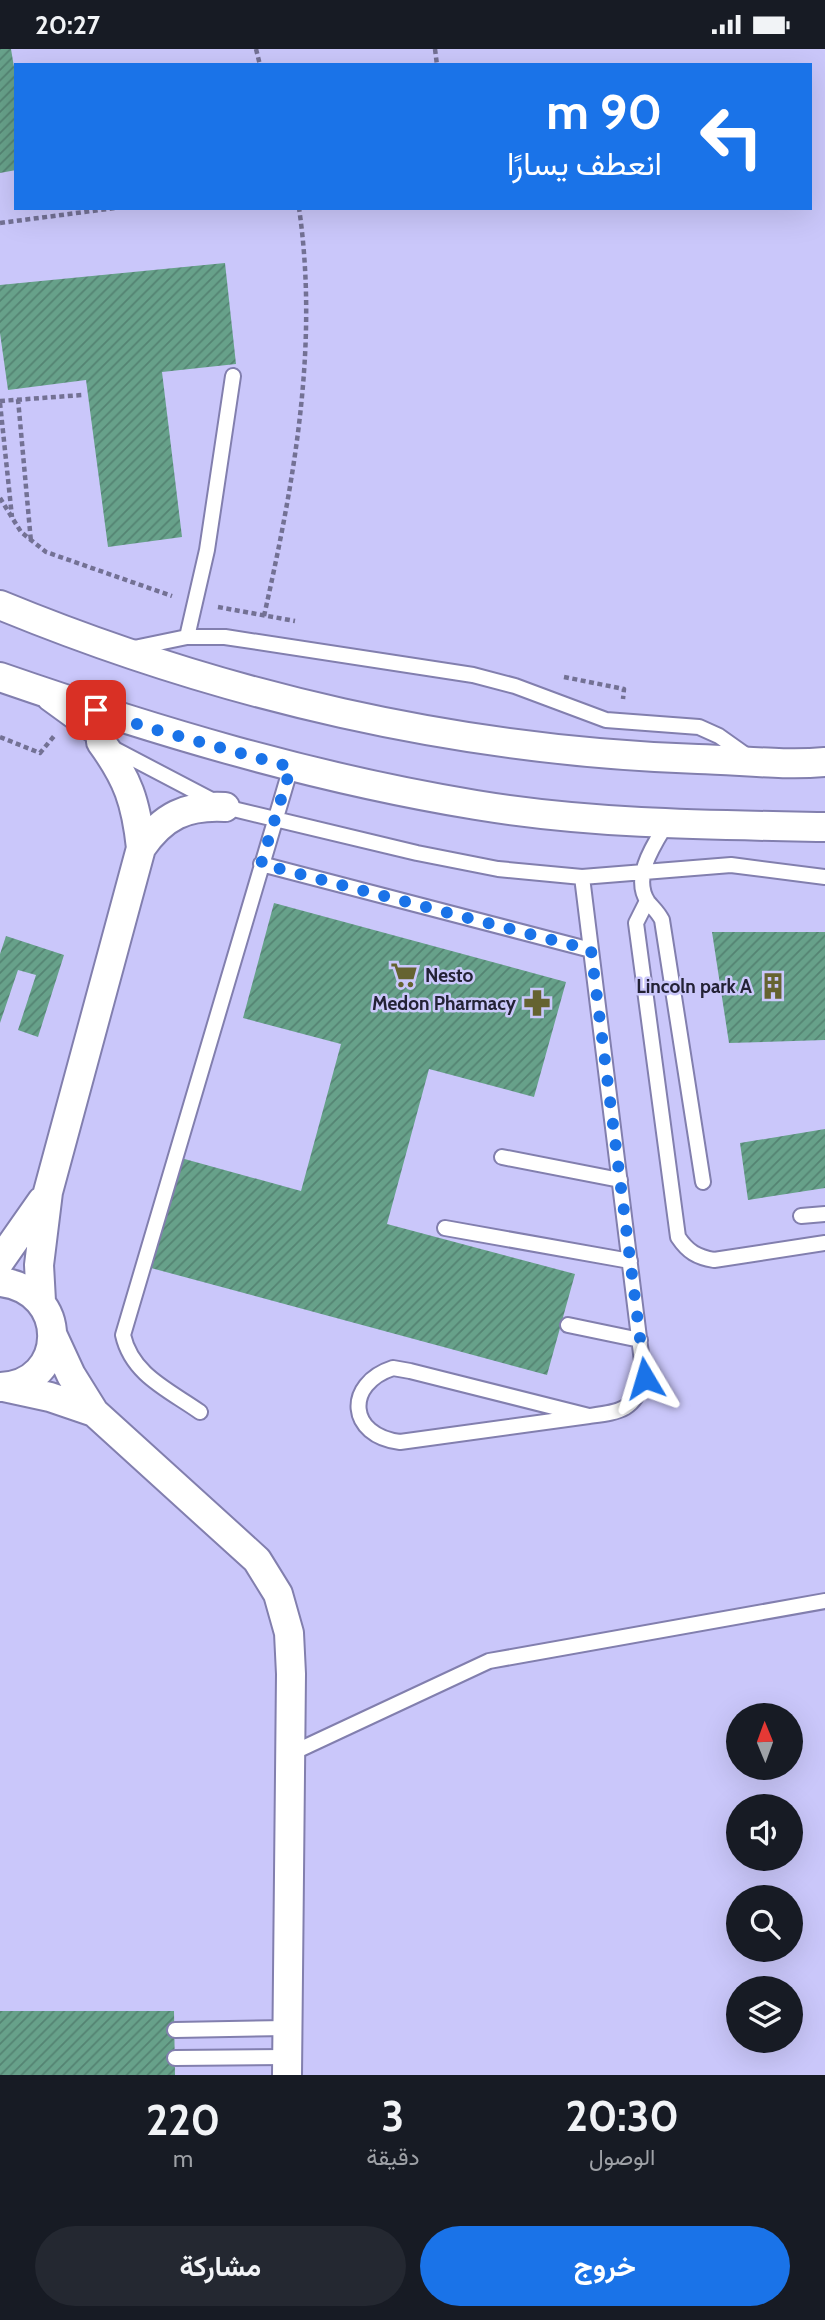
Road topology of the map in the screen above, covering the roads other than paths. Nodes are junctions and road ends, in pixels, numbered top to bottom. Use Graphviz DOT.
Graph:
graph roads {
  1 [pos="233,376"];
  2 [pos="0,605"];
  3 [pos="187,637"];
  4 [pos="122,651"];
  5 [pos="11,681"];
  6 [pos="101,742"];
  7 [pos="754,761"];
  8 [pos="825,762"];
  9 [pos="291,767"];
  10 [pos="225,807"];
  11 [pos="274,820"];
  12 [pos="667,823"];
  13 [pos="825,827"];
  14 [pos="141,848"];
  15 [pos="261,864"];
  16 [pos="644,872"];
  17 [pos="582,877"];
  18 [pos="825,877"];
  19 [pos="647,901"];
  20 [pos="591,950"];
  21 [pos="502,1157"];
  22 [pos="620,1180"];
  23 [pos="703,1182"];
  24 [pos="47,1192"];
  25 [pos="825,1214"];
  26 [pos="801,1216"];
  27 [pos="445,1228"];
  28 [pos="825,1243"];
  29 [pos="0,1261"];
  30 [pos="630,1261"];
  31 [pos="0,1282"];
  32 [pos="41,1301"];
  33 [pos="568,1325"];
  34 [pos="53,1336"];
  35 [pos="640,1340"];
  36 [pos="2,1387"];
  37 [pos="94,1412"];
  38 [pos="200,1412"];
  39 [pos="589,1416"];
  40 [pos="825,1601"];
  41 [pos="290,1754"];
  42 [pos="287,2028"];
  43 [pos="175,2030"];
  44 [pos="175,2058"];
  45 [pos="287,2066"];
  1 -- 3 [label="lane"];
  2 -- 4 [label="street"];
  3 -- 4 [label="lane"];
  3 -- 7 [label="lane"];
  4 -- 7 [label="street"];
  5 -- 6 [label="lane"];
  5 -- 9 [label="street"];
  6 -- 10 [label="lane"];
  6 -- 14 [label="street"];
  7 -- 8 [label="street"];
  9 -- 11 [label="lane"];
  9 -- 12 [label="street"];
  10 -- 11 [label="lane"];
  10 -- 14 [label="street"];
  11 -- 15 [label="lane"];
  11 -- 17 [label="lane"];
  12 -- 13 [label="street"];
  12 -- 16 [label="lane"];
  14 -- 24 [label="street"];
  15 -- 20 [label="lane"];
  15 -- 38 [label="lane"];
  16 -- 17 [label="lane"];
  16 -- 18 [label="lane"];
  16 -- 19 [label="lane"];
  17 -- 20 [label="lane"];
  19 -- 23 [label="lane"];
  19 -- 28 [label="lane"];
  20 -- 22 [label="lane"];
  21 -- 22 [label="lane"];
  22 -- 30 [label="lane"];
  24 -- 29 [label="street"];
  24 -- 32 [label="street"];
  25 -- 26 [label="lane"];
  27 -- 30 [label="lane"];
  30 -- 35 [label="lane"];
  31 -- 32 [label="street"];
  32 -- 34 [label="street"];
  33 -- 35 [label="lane"];
  34 -- 36 [label="street"];
  34 -- 37 [label="street"];
  35 -- 39 [label="lane"];
  36 -- 37 [label="street"];
  37 -- 41 [label="street"];
  39 -- 39 [label="lane"];
  40 -- 41 [label="lane"];
  41 -- 42 [label="street"];
  42 -- 43 [label="lane"];
  42 -- 45 [label="street"];
  44 -- 45 [label="lane"];
}
